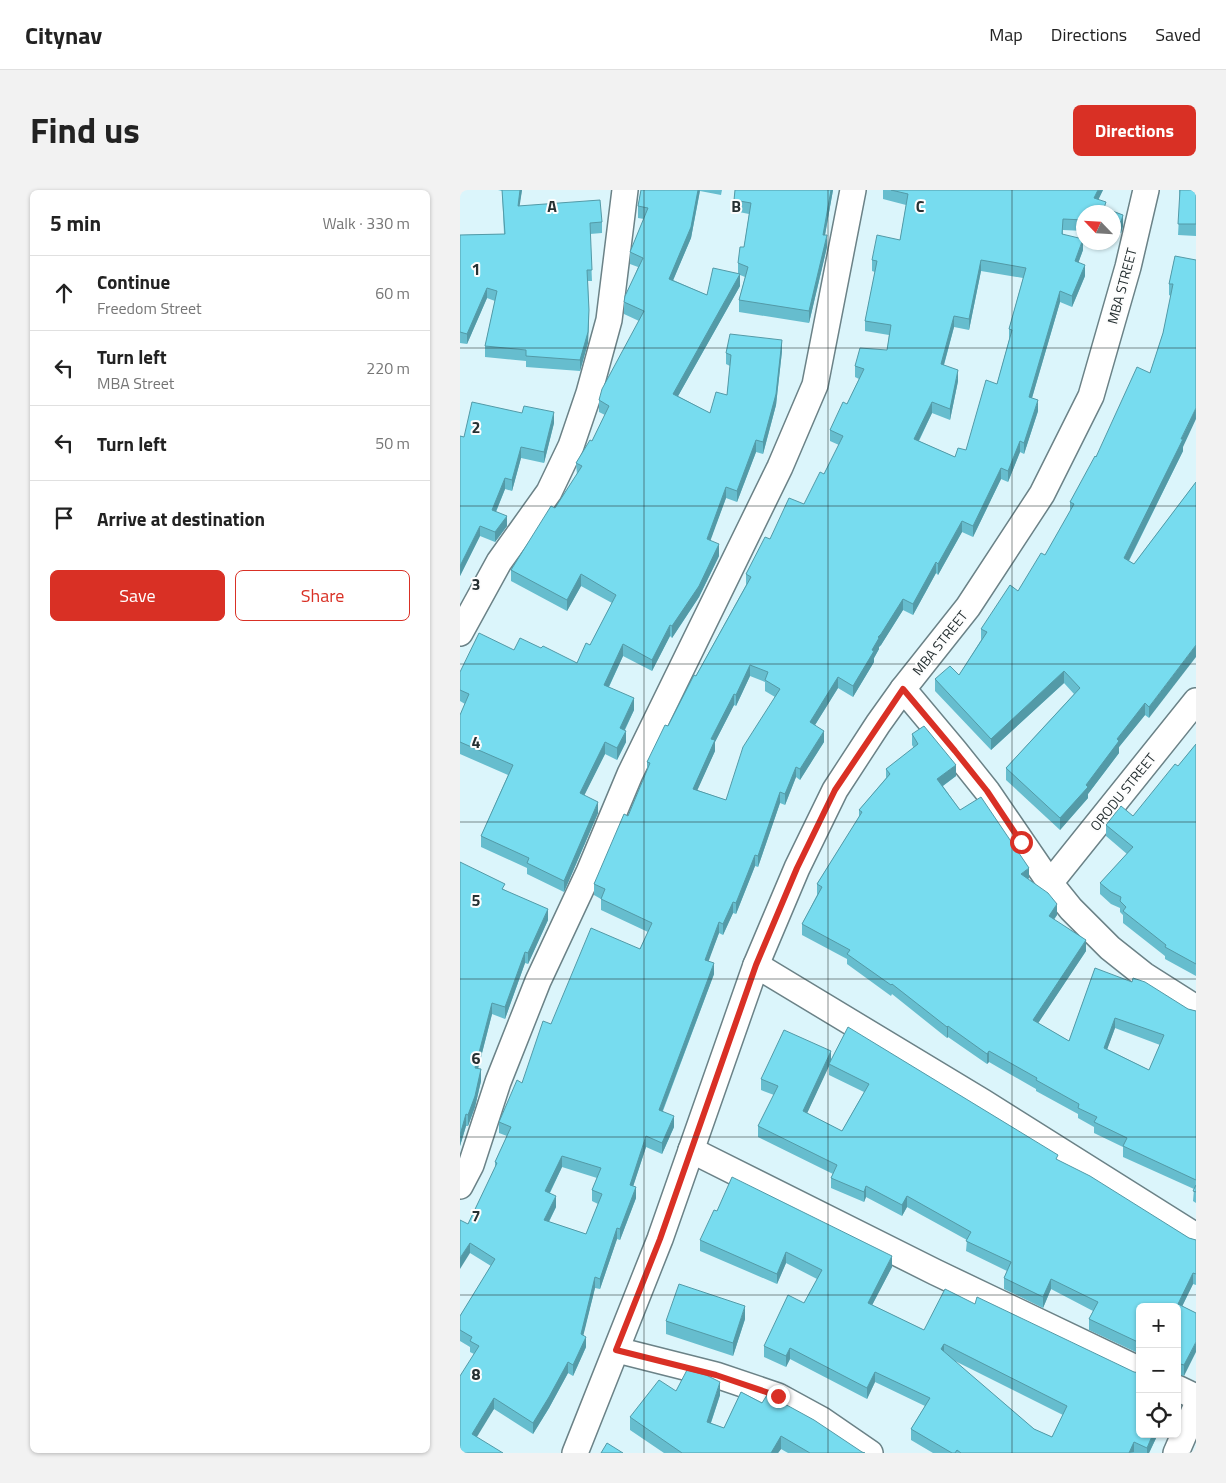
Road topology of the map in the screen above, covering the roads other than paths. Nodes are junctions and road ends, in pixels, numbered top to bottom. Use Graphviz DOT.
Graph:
graph roads {
  1 [pos="625,190"];
  2 [pos="853,190"];
  3 [pos="1145,190"];
  4 [pos="460,633"];
  5 [pos="903,689"];
  6 [pos="1196,701"];
  7 [pos="1050,883"];
  8 [pos="756,965"];
  9 [pos="1196,1008"];
  10 [pos="691,1150"];
  11 [pos="460,1186"];
  12 [pos="1196,1236"];
  13 [pos="616,1350"];
  14 [pos="1136,1368"];
  15 [pos="1181,1390"];
  16 [pos="1196,1397"];
  17 [pos="1196,1407"];
  18 [pos="575,1453"];
  19 [pos="870,1453"];
  20 [pos="1176,1453"];
  1 -- 4 [label="street"];
  2 -- 11 [label="street"];
  3 -- 5 [label="street, MBA STREET"];
  5 -- 7 [label="street"];
  5 -- 8 [label="street, MBA STREET"];
  6 -- 7 [label="street, ORODU STREET"];
  7 -- 9 [label="street"];
  8 -- 10 [label="street, MBA STREET"];
  8 -- 12 [label="street"];
  10 -- 13 [label="street, MBA STREET"];
  10 -- 14 [label="street"];
  13 -- 18 [label="street, MBA STREET"];
  13 -- 19 [label="street"];
  15 -- 16 [label="street"];
  17 -- 20 [label="street"];
}
